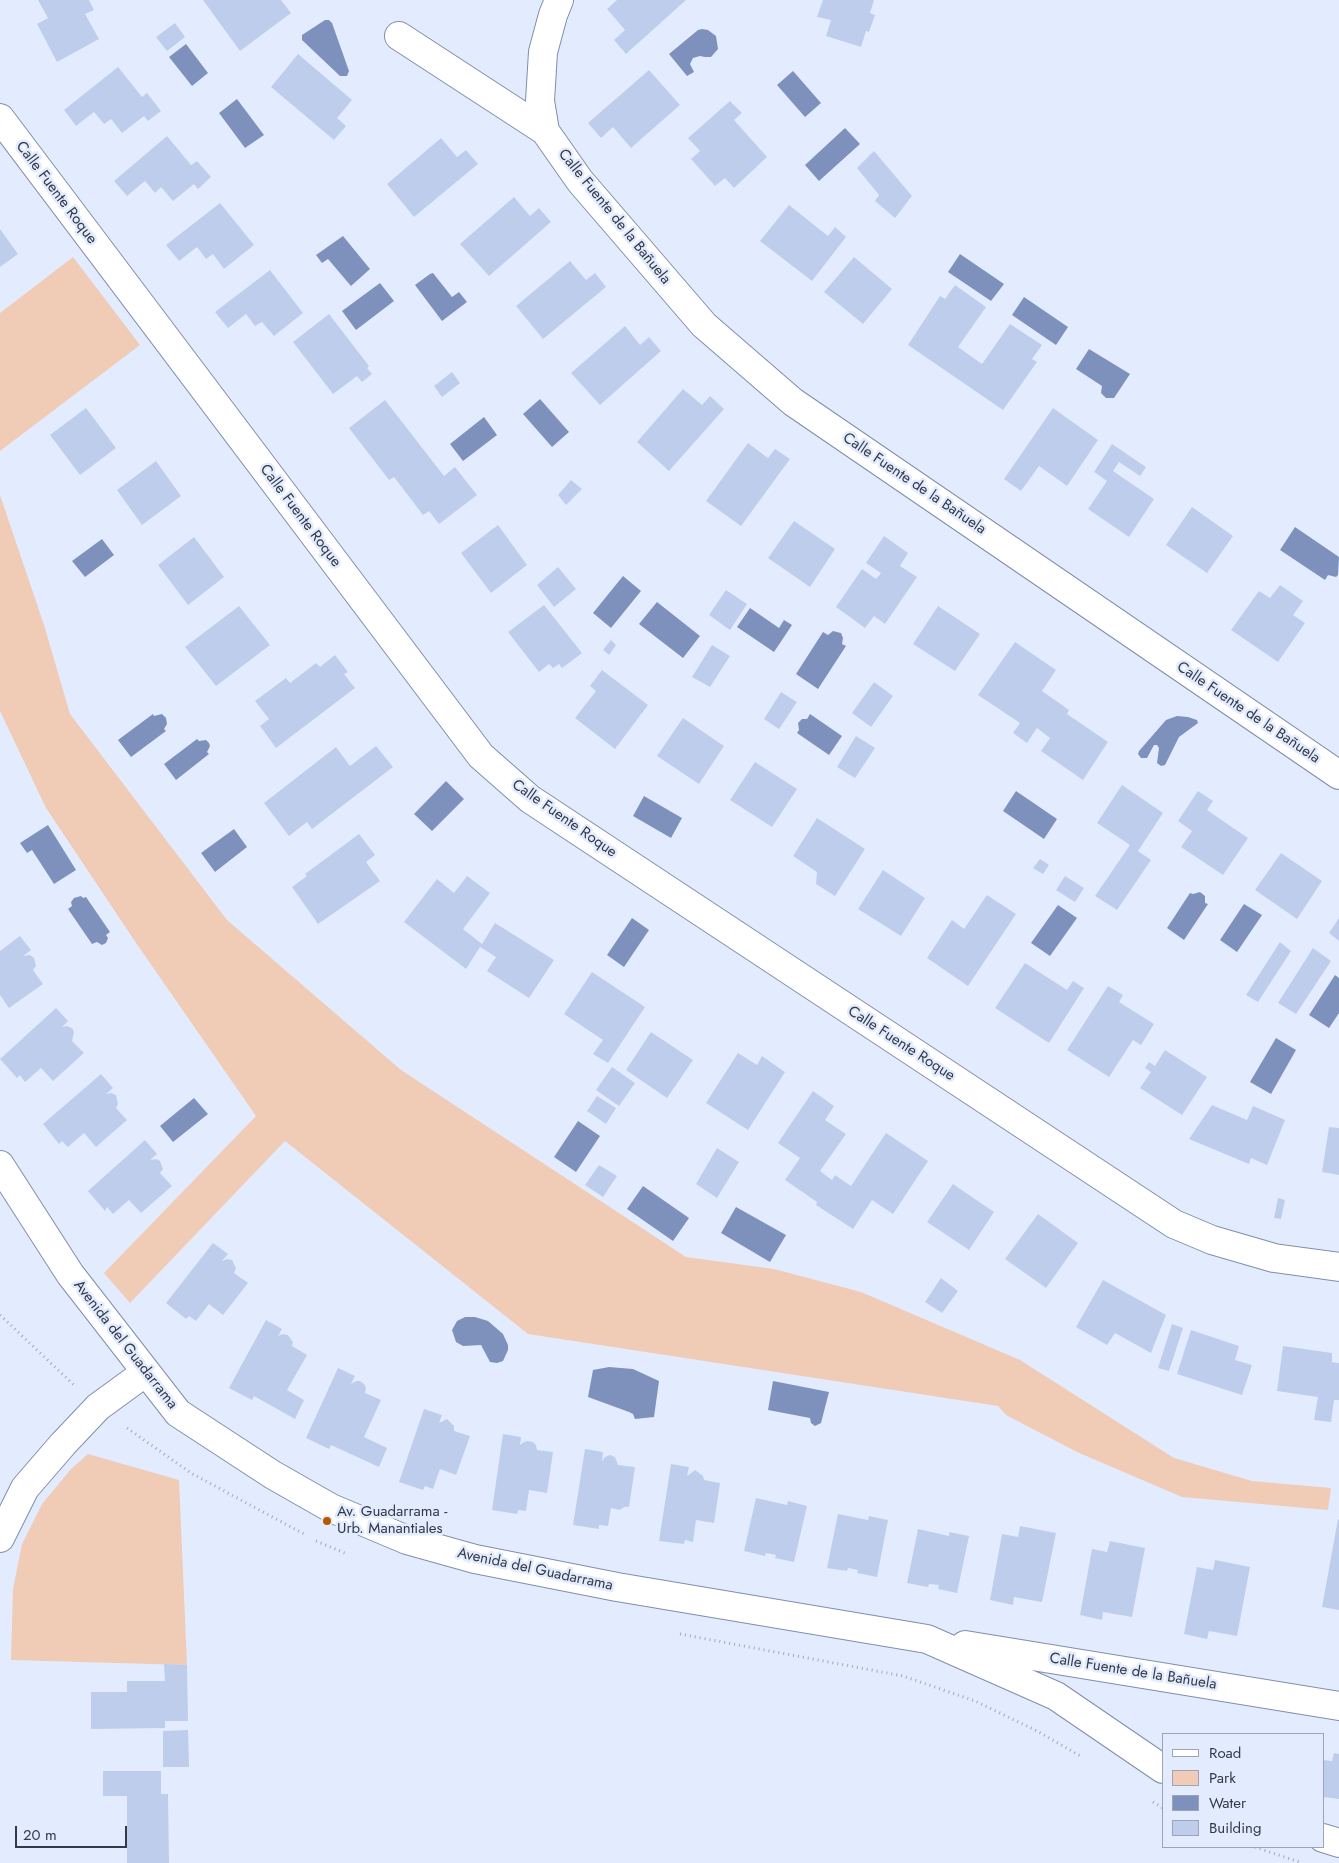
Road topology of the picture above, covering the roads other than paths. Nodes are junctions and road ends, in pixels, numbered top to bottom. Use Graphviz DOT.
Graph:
graph roads {
  1 [pos="559,0"];
  2 [pos="399,36"];
  3 [pos="0,118"];
  4 [pos="545,131"];
  5 [pos="1339,775"];
  6 [pos="0,1165"];
  7 [pos="1339,1267"];
  8 [pos="146,1372"];
  9 [pos="0,1538"];
  10 [pos="927,1638"];
  11 [pos="1339,1706"];
  12 [pos="1162,1768"];
  13 [pos="1324,1838"];
  14 [pos="1339,1843"];
  1 -- 4 [label="street, Calle Fuente de la Bañuela"];
  2 -- 4 [label="street, Calle Fuente de la Bañuela"];
  3 -- 7 [label="street, Calle Fuente Roque"];
  4 -- 5 [label="street, Calle Fuente de la Bañuela"];
  6 -- 8 [label="street, Avenida del Guadarrama"];
  8 -- 9 [label="street"];
  8 -- 10 [label="street, Avenida del Guadarrama"];
  10 -- 11 [label="street, Calle Fuente de la Bañuela"];
  10 -- 12 [label="street, Avenida del Guadarrama"];
  13 -- 14 [label="street"];
}
